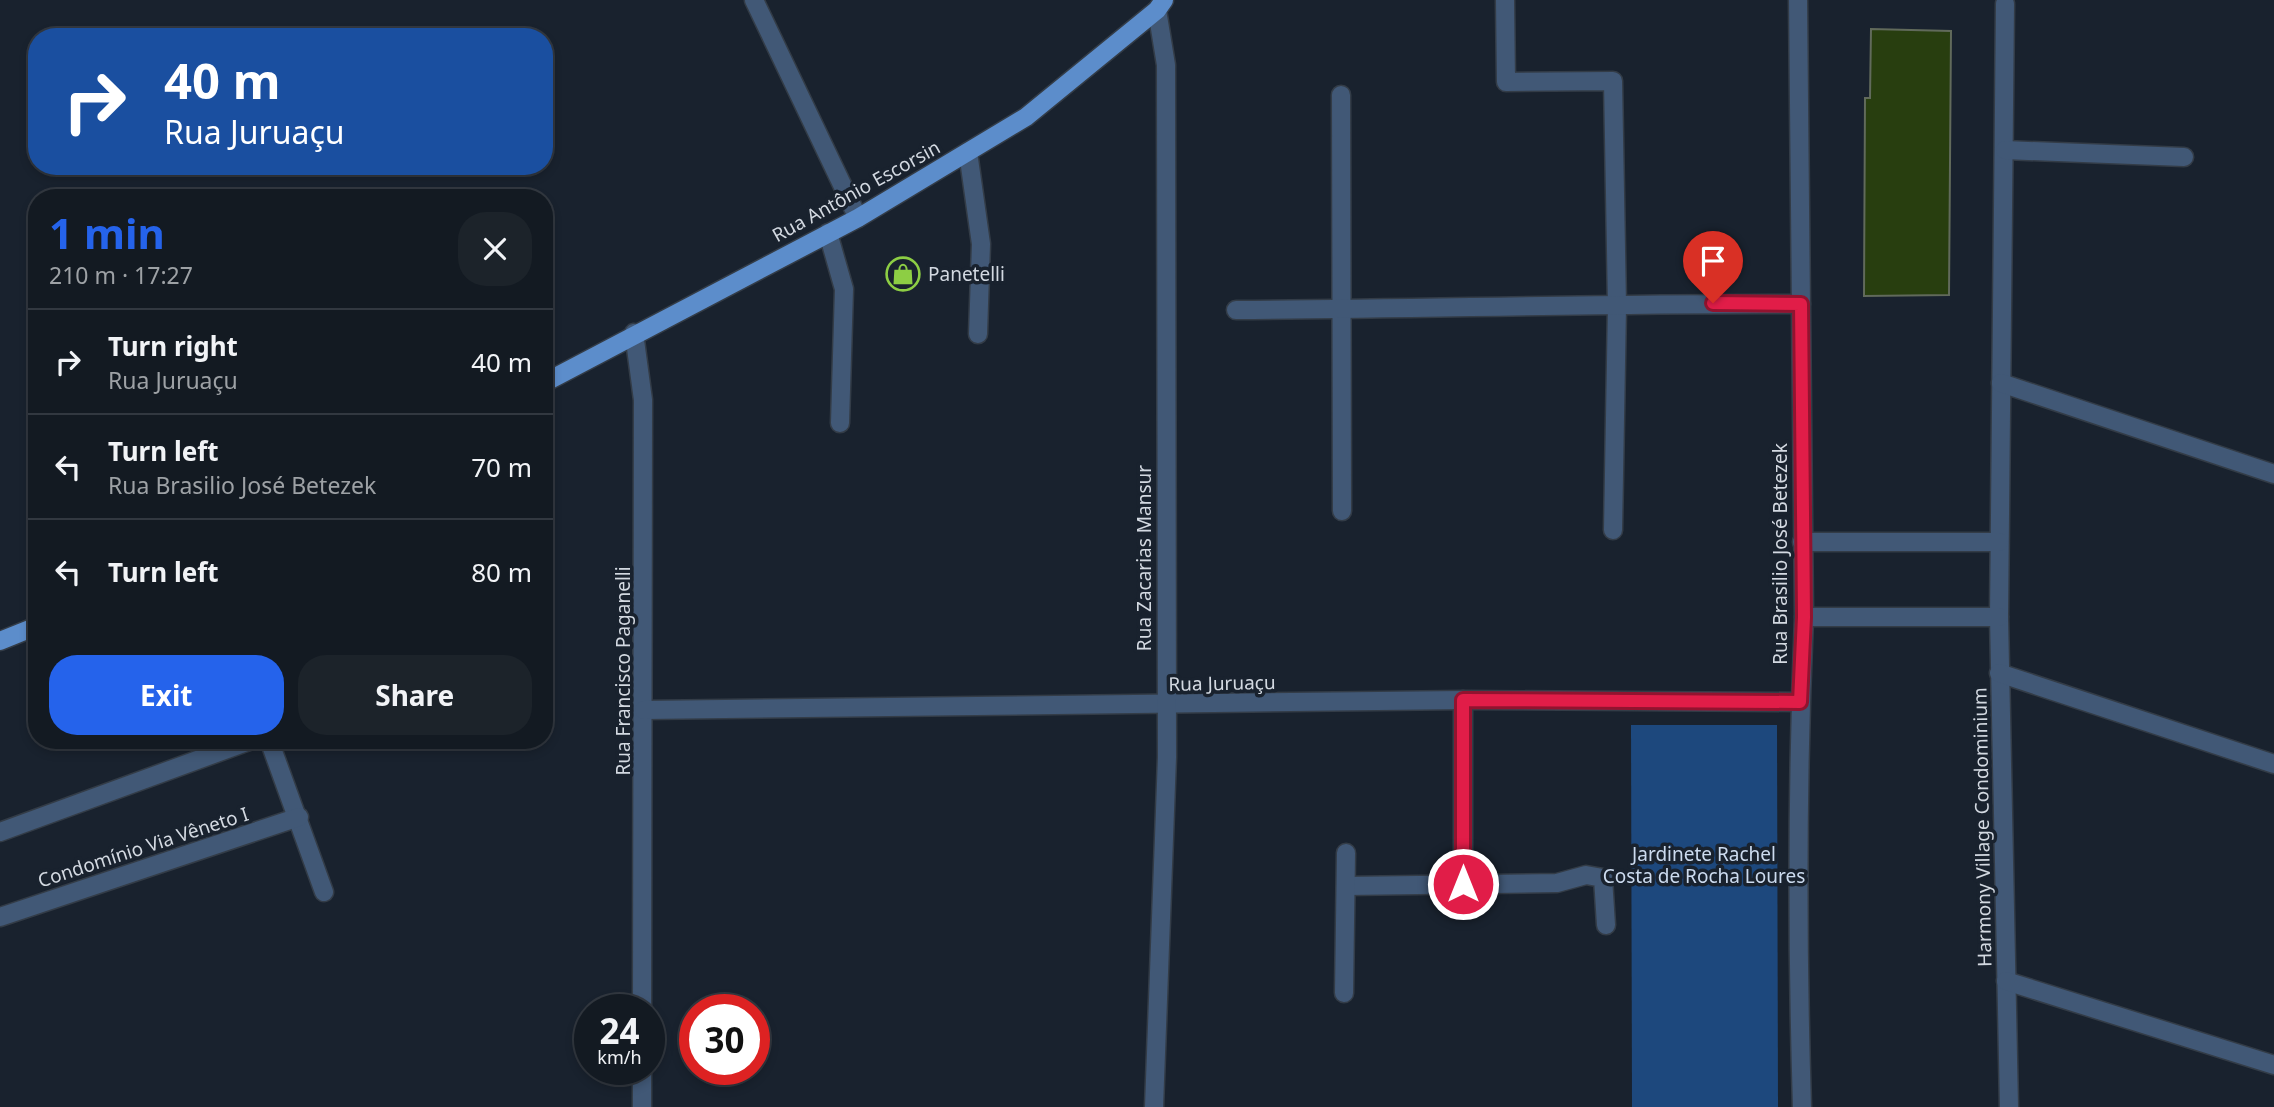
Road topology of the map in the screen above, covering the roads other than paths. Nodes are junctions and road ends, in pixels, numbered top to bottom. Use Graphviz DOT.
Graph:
graph roads {
  1 [pos="754,0"];
  2 [pos="1505,0"];
  3 [pos="1798,0"];
  4 [pos="2006,4"];
  5 [pos="1161,5"];
  6 [pos="1341,95"];
  7 [pos="2005,150"];
  8 [pos="968,152"];
  9 [pos="2184,157"];
  10 [pos="858,218"];
  11 [pos="828,233"];
  12 [pos="1801,304"];
  13 [pos="1617,306"];
  14 [pos="1341,309"];
  15 [pos="1236,310"];
  16 [pos="634,333"];
  17 [pos="978,334"];
  18 [pos="553,378"];
  19 [pos="2001,383"];
  20 [pos="840,423"];
  21 [pos="2274,474"];
  22 [pos="1342,511"];
  23 [pos="1613,530"];
  24 [pos="1802,542"];
  25 [pos="1999,542"];
  26 [pos="1804,617"];
  27 [pos="1998,617"];
  28 [pos="28,630"];
  29 [pos="0,641"];
  30 [pos="1999,673"];
  31 [pos="1463,700"];
  32 [pos="1800,702"];
  33 [pos="1165,705"];
  34 [pos="644,710"];
  35 [pos="227,749"];
  36 [pos="273,749"];
  37 [pos="2274,764"];
  38 [pos="299,817"];
  39 [pos="0,832"];
  40 [pos="1346,853"];
  41 [pos="1463,884"];
  42 [pos="1346,886"];
  43 [pos="324,892"];
  44 [pos="0,917"];
  45 [pos="1606,925"];
  46 [pos="2006,981"];
  47 [pos="1344,993"];
  48 [pos="642,994"];
  49 [pos="2274,1066"];
  50 [pos="642,1085"];
  51 [pos="642,1107"];
  52 [pos="1154,1107"];
  53 [pos="1802,1107"];
  54 [pos="2009,1107"];
  1 -- 10 [label="street"];
  2 -- 13 [label="street"];
  3 -- 12 [label="street, Rua Brasilio José Betezek"];
  4 -- 7 [label="street, Harmony Village Condominium"];
  5 -- 8 [label="main road, Rua Antônio Escorsin"];
  5 -- 33 [label="street, Rua Zacarias Mansur"];
  6 -- 14 [label="street"];
  7 -- 9 [label="street"];
  7 -- 19 [label="street, Harmony Village Condominium"];
  8 -- 10 [label="main road, Rua Antônio Escorsin"];
  8 -- 17 [label="street"];
  10 -- 11 [label="main road, Rua Antônio Escorsin"];
  11 -- 16 [label="main road, Rua Antônio Escorsin"];
  11 -- 20 [label="street"];
  12 -- 13 [label="street"];
  12 -- 24 [label="street, Rua Brasilio José Betezek"];
  13 -- 14 [label="street"];
  13 -- 23 [label="street"];
  14 -- 15 [label="street"];
  14 -- 22 [label="street"];
  16 -- 18 [label="main road, Rua Antônio Escorsin"];
  16 -- 34 [label="street, Rua Francisco Paganelli"];
  19 -- 21 [label="street"];
  19 -- 25 [label="street, Harmony Village Condominium"];
  24 -- 25 [label="street"];
  24 -- 26 [label="street, Rua Brasilio José Betezek"];
  25 -- 27 [label="street, Harmony Village Condominium"];
  26 -- 27 [label="street"];
  26 -- 32 [label="street, Rua Brasilio José Betezek"];
  27 -- 30 [label="street, Harmony Village Condominium"];
  28 -- 29 [label="main road"];
  30 -- 37 [label="street, Harmony Village Condominium"];
  30 -- 46 [label="street, Harmony Village Condominium"];
  31 -- 32 [label="street, Rua Juruaçu"];
  31 -- 33 [label="street, Rua Juruaçu"];
  31 -- 41 [label="street"];
  32 -- 53 [label="street, Rua Brasilio José Betezek"];
  33 -- 34 [label="street, Rua Juruaçu"];
  33 -- 52 [label="street, Rua Zacarias Mansur"];
  34 -- 48 [label="street, Rua Francisco Paganelli"];
  35 -- 39 [label="street"];
  36 -- 38 [label="street"];
  38 -- 43 [label="street"];
  38 -- 44 [label="street, Condomínio Via Vêneto I"];
  40 -- 42 [label="street"];
  41 -- 42 [label="street"];
  41 -- 45 [label="street"];
  42 -- 47 [label="street"];
  46 -- 49 [label="street, Harmony Village Condominium"];
  46 -- 54 [label="street, Harmony Village Condominium"];
  50 -- 51 [label="street"];
}
